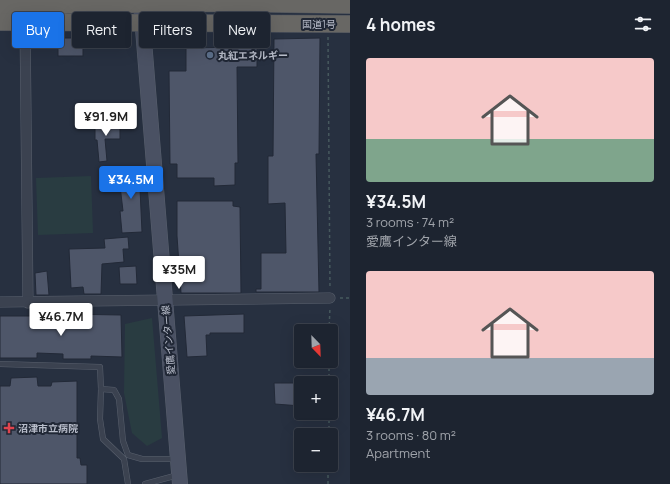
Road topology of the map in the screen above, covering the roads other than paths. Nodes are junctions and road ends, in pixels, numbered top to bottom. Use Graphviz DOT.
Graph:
graph roads {
  1 [pos="328,3"];
  2 [pos="141,4"];
  3 [pos="350,5"];
  4 [pos="0,6"];
  5 [pos="26,9"];
  6 [pos="142,12"];
  7 [pos="0,22"];
  8 [pos="139,23"];
  9 [pos="206,23"];
  10 [pos="350,24"];
  11 [pos="145,48"];
  12 [pos="330,298"];
  13 [pos="0,302"];
  14 [pos="165,302"];
  15 [pos="28,303"];
  16 [pos="0,364"];
  17 [pos="102,389"];
  18 [pos="178,459"];
  19 [pos="179,479"];
  20 [pos="128,484"];
  21 [pos="145,484"];
  1 -- 2 [label="highway, 国道1号"];
  1 -- 3 [label="highway, 国道1号"];
  2 -- 5 [label="highway, 国道1号"];
  2 -- 6 [label="main road, 愛鷹インター線"];
  4 -- 5 [label="highway, 国道1号"];
  5 -- 7 [label="highway, 国道1号"];
  5 -- 8 [label="highway, 国道1号"];
  5 -- 15 [label="street"];
  9 -- 10 [label="highway, 国道1号"];
  11 -- 14 [label="main road, 愛鷹インター線"];
  12 -- 14 [label="street"];
  13 -- 15 [label="street"];
  14 -- 15 [label="street"];
  14 -- 18 [label="main road, 愛鷹インター線"];
  16 -- 17 [label="lane"];
  17 -- 18 [label="lane"];
  17 -- 20 [label="lane"];
  18 -- 19 [label="main road, 愛鷹インター線"];
  19 -- 21 [label="lane"];
}
